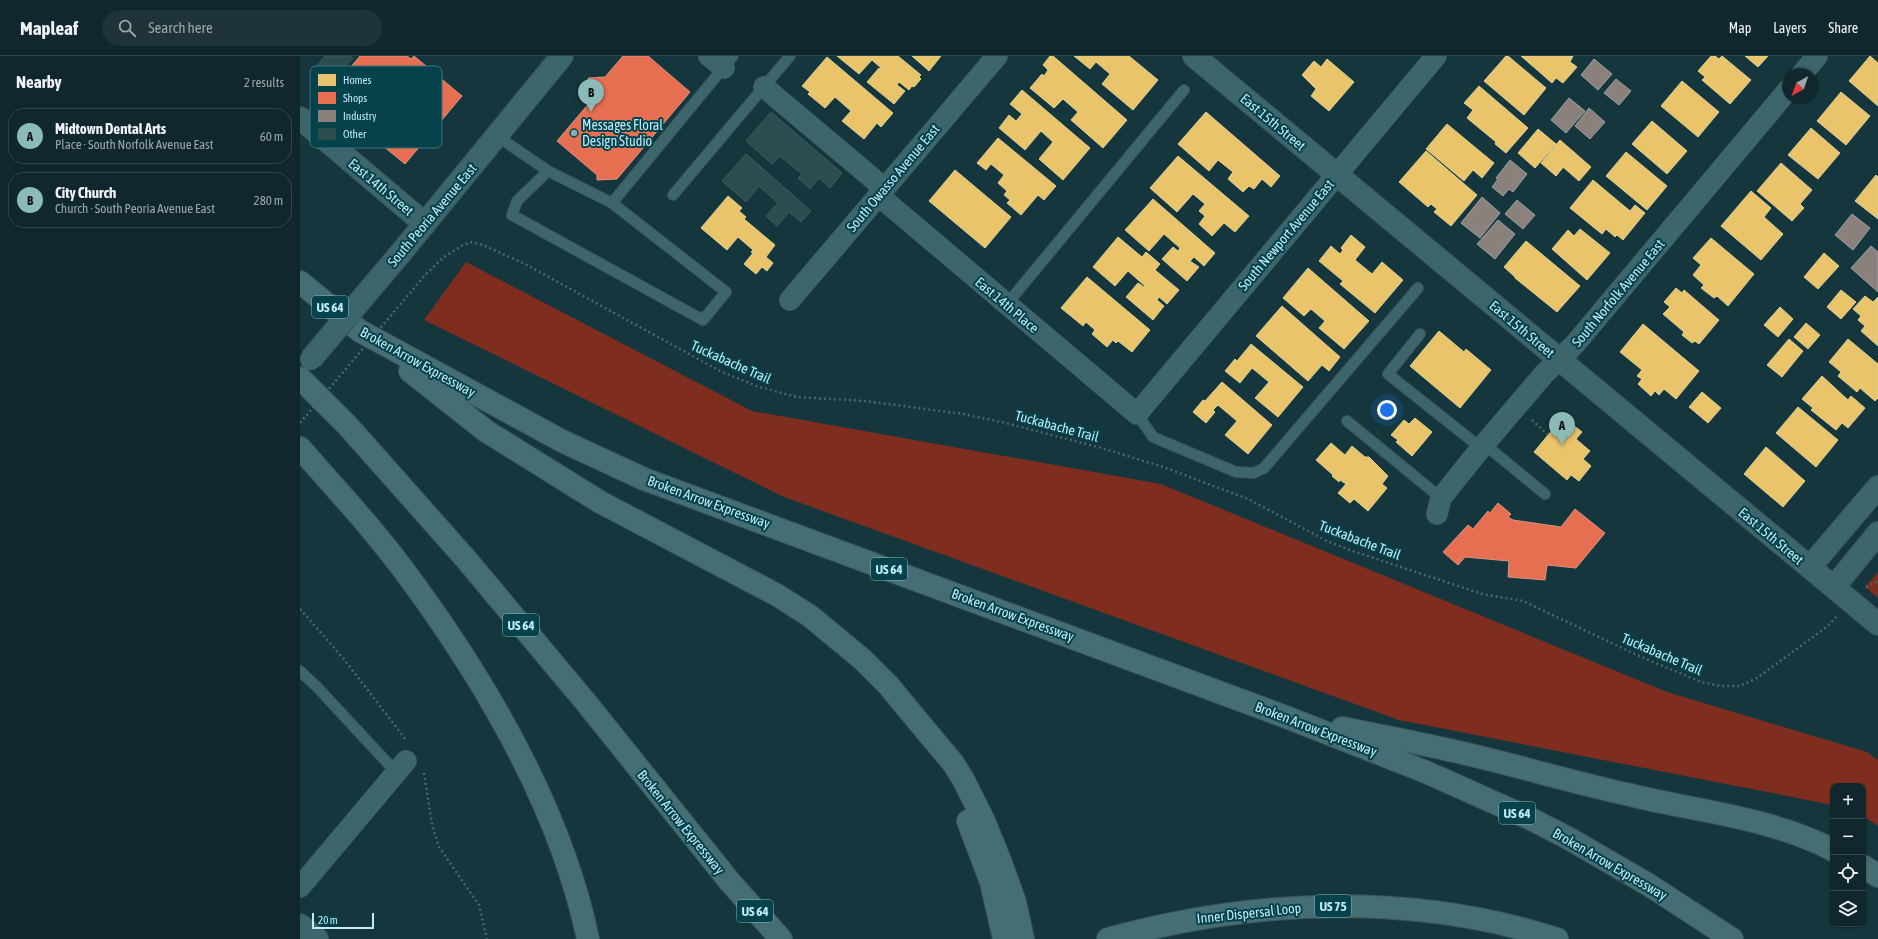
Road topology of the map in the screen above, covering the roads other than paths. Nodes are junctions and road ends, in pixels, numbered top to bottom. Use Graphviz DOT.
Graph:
graph roads {
  1 [pos="562,56"];
  2 [pos="790,56"];
  3 [pos="997,56"];
  4 [pos="1194,56"];
  5 [pos="1436,56"];
  6 [pos="1817,56"];
  7 [pos="722,60"];
  8 [pos="1807,68"];
  9 [pos="764,87"];
  10 [pos="1184,90"];
  11 [pos="1782,97"];
  12 [pos="300,118"];
  13 [pos="310,126"];
  14 [pos="497,136"];
  15 [pos="335,148"];
  16 [pos="548,171"];
  17 [pos="1336,174"];
  18 [pos="881,191"];
  19 [pos="673,195"];
  20 [pos="612,203"];
  21 [pos="425,224"];
  22 [pos="300,282"];
  23 [pos="1418,288"];
  24 [pos="790,300"];
  25 [pos="1007,304"];
  26 [pos="360,332"];
  27 [pos="1420,334"];
  28 [pos="1559,359"];
  29 [pos="300,371"];
  30 [pos="300,378"];
  31 [pos="1137,414"];
  32 [pos="1347,421"];
  33 [pos="1483,446"];
  34 [pos="300,448"];
  35 [pos="1878,487"];
  36 [pos="1545,494"];
  37 [pos="1439,506"];
  38 [pos="1878,533"];
  39 [pos="1810,567"];
  40 [pos="1834,587"];
  41 [pos="1878,624"];
  42 [pos="300,671"];
  43 [pos="1286,717"];
  44 [pos="401,766"];
  45 [pos="957,783"];
  46 [pos="1830,848"];
  47 [pos="1866,868"];
  48 [pos="1878,876"];
  49 [pos="730,882"];
  50 [pos="300,887"];
  51 [pos="300,925"];
  52 [pos="317,939"];
  53 [pos="588,939"];
  54 [pos="773,939"];
  55 [pos="781,939"];
  56 [pos="1004,939"];
  57 [pos="1023,939"];
  58 [pos="1108,939"];
  59 [pos="1557,939"];
  60 [pos="1732,939"];
  1 -- 14 [label="main road, South Peoria Avenue East"];
  2 -- 9 [label="lane"];
  3 -- 18 [label="street, South Owasso Avenue East"];
  4 -- 17 [label="main road, East 15th Street"];
  5 -- 17 [label="street, South Newport Avenue East"];
  6 -- 8 [label="street"];
  7 -- 20 [label="lane"];
  9 -- 18 [label="street, East 14th Place"];
  9 -- 19 [label="lane"];
  10 -- 25 [label="lane"];
  11 -- 28 [label="street, South Norfolk Avenue East"];
  12 -- 13 [label="main road, East 14th Street"];
  14 -- 16 [label="lane"];
  14 -- 21 [label="main road, South Peoria Avenue East"];
  15 -- 21 [label="main road, East 14th Street"];
  16 -- 20 [label="lane"];
  16 -- 20 [label="lane"];
  17 -- 28 [label="main road, East 15th Street"];
  17 -- 31 [label="street, South Newport Avenue East"];
  18 -- 24 [label="street, South Owasso Avenue East"];
  18 -- 25 [label="street, East 14th Place"];
  21 -- 29 [label="main road, South Peoria Avenue East, bridge"];
  22 -- 26 [label="highway, Broken Arrow Expressway / US 64"];
  23 -- 31 [label="lane"];
  25 -- 31 [label="street, East 14th Place"];
  26 -- 43 [label="highway, Broken Arrow Expressway / US 64"];
  26 -- 45 [label="highway"];
  27 -- 33 [label="lane"];
  28 -- 33 [label="street, South Norfolk Avenue East"];
  28 -- 39 [label="main road, East 15th Street"];
  30 -- 49 [label="highway, Broken Arrow Expressway / US 64"];
  32 -- 37 [label="lane"];
  33 -- 36 [label="lane"];
  33 -- 37 [label="street, South Norfolk Avenue East"];
  34 -- 53 [label="highway"];
  35 -- 39 [label="main road"];
  38 -- 40 [label="main road"];
  39 -- 40 [label="main road, East 15th Street"];
  40 -- 41 [label="main road, East 15th Street"];
  42 -- 44 [label="lane"];
  43 -- 46 [label="highway"];
  43 -- 60 [label="highway, Broken Arrow Expressway / US 64"];
  44 -- 50 [label="street"];
  45 -- 56 [label="highway"];
  45 -- 57 [label="highway"];
  47 -- 48 [label="highway"];
  49 -- 54 [label="highway"];
  49 -- 55 [label="highway, Broken Arrow Expressway / US 64"];
  51 -- 52 [label="main road"];
  58 -- 59 [label="highway, Inner Dispersal Loop / US 75"];
}
